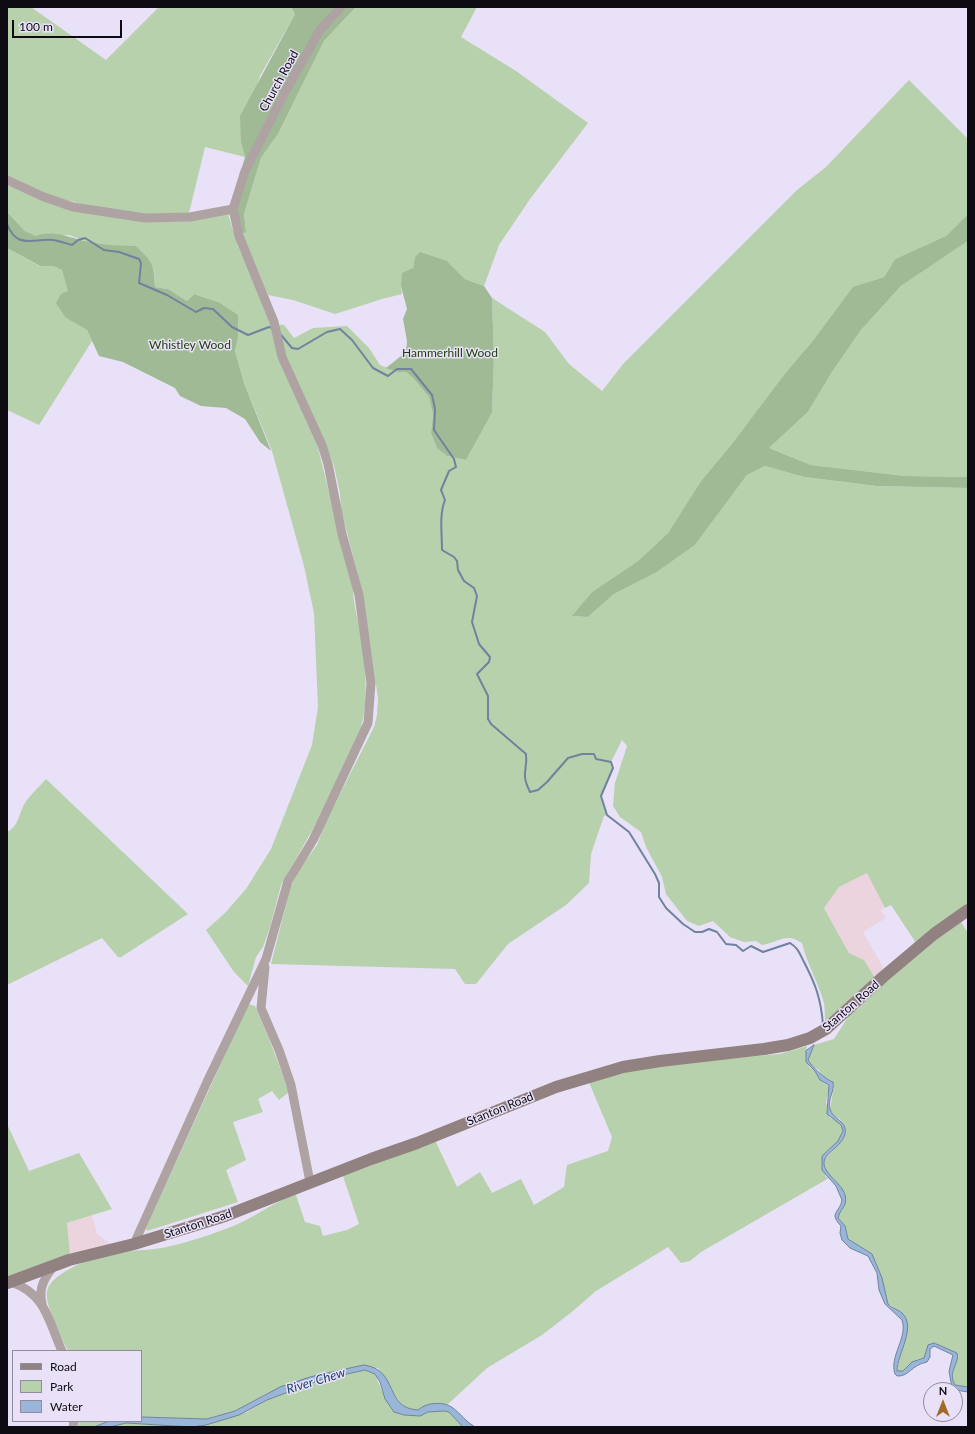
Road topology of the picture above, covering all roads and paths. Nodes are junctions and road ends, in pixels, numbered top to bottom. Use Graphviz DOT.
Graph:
graph roads {
  1 [pos="341,7"];
  2 [pos="7,180"];
  3 [pos="233,209"];
  4 [pos="968,910"];
  5 [pos="266,959"];
  6 [pos="310,1182"];
  7 [pos="134,1244"];
  8 [pos="55,1265"];
  9 [pos="9,1282"];
  10 [pos="42,1304"];
  11 [pos="62,1350"];
  1 -- 3 [label="street, Church Road"];
  2 -- 3 [label="street"];
  3 -- 5 [label="street"];
  4 -- 6 [label="main road, Stanton Road"];
  5 -- 6 [label="street"];
  5 -- 7 [label="street"];
  6 -- 7 [label="main road, Stanton Road"];
  7 -- 8 [label="main road, Stanton Road"];
  8 -- 9 [label="main road, Stanton Road"];
  8 -- 10 [label="street"];
  9 -- 10 [label="street"];
  10 -- 11 [label="street"];
}
